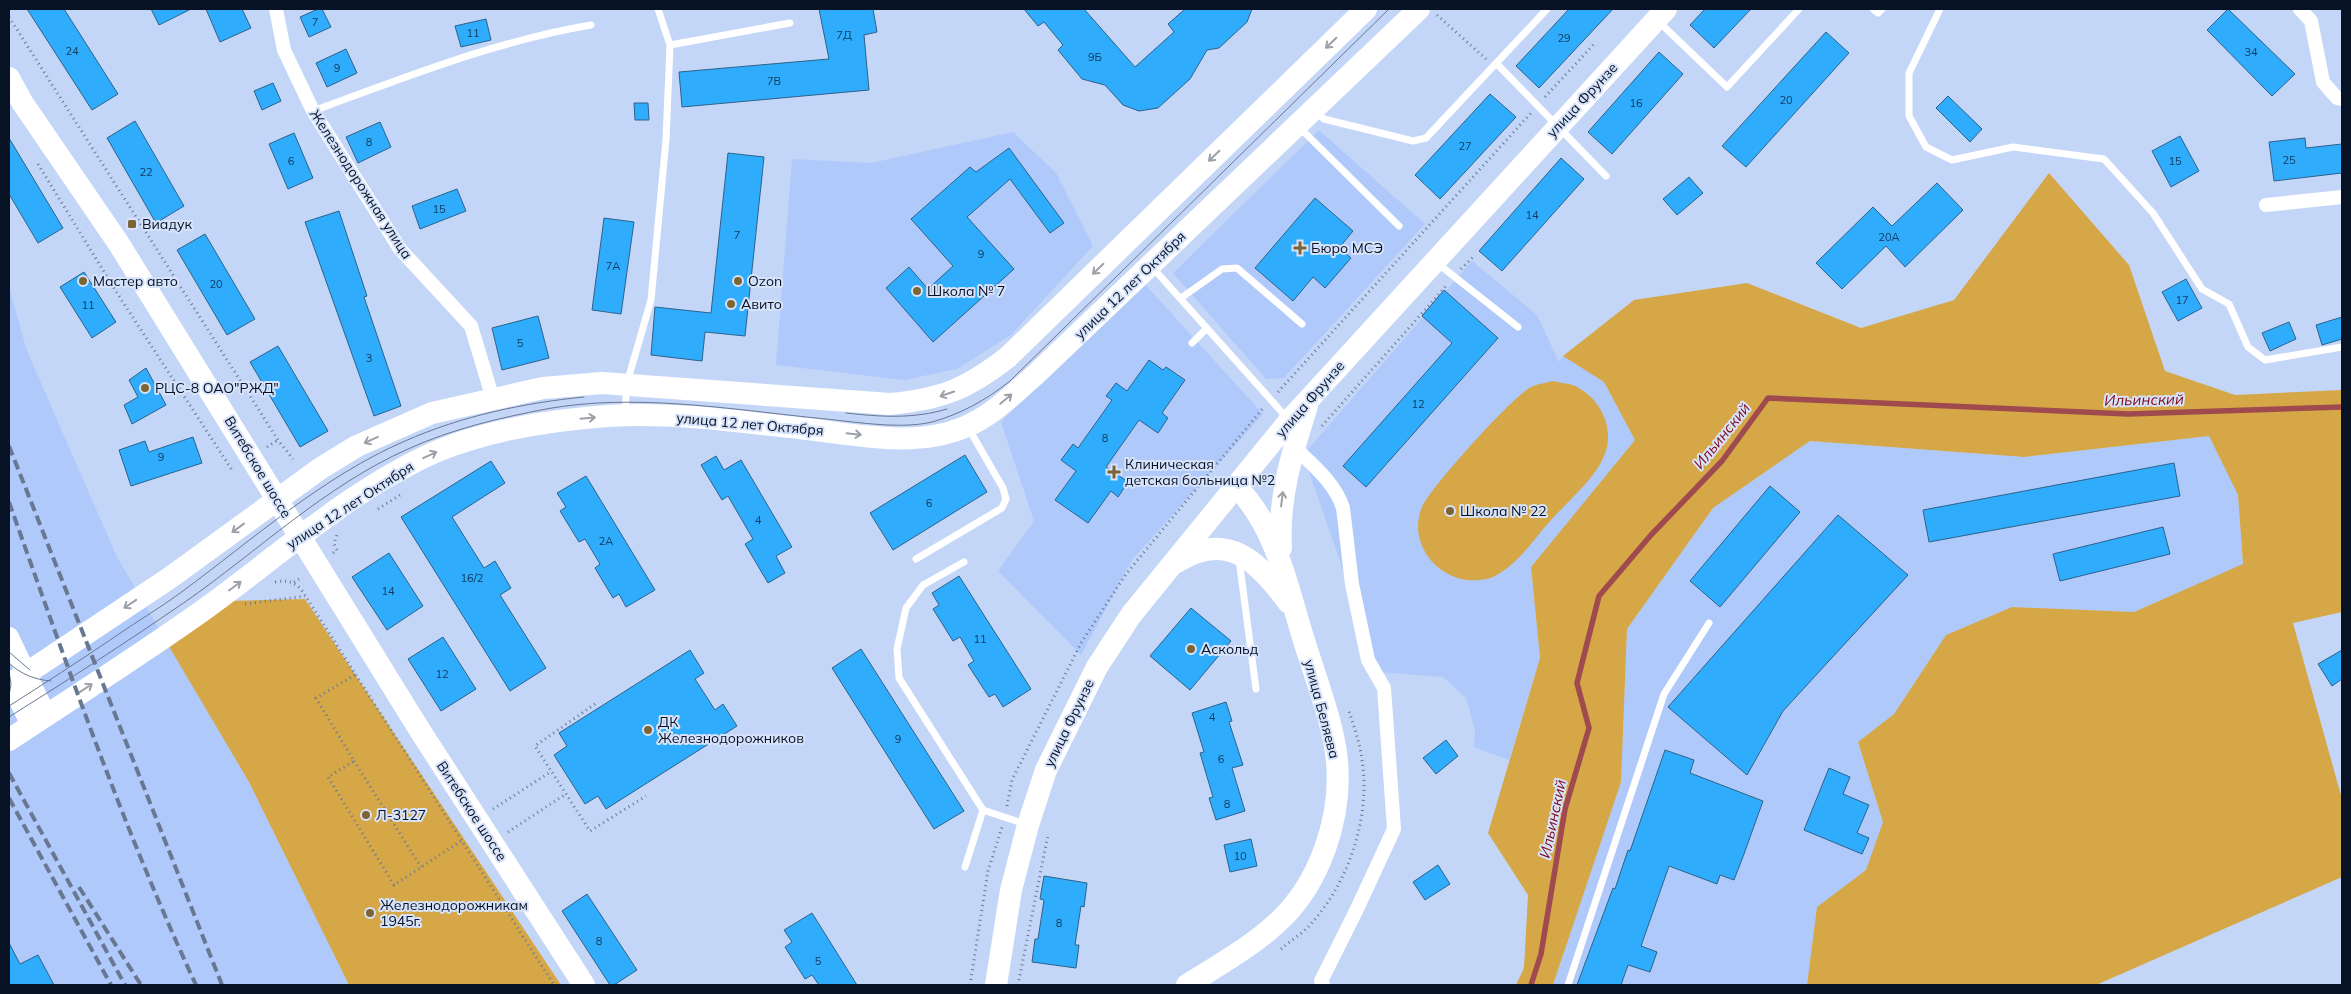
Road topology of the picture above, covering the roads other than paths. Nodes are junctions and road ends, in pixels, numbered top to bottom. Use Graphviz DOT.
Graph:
graph roads {
  1 [pos="276,9"];
  2 [pos="658,9"];
  3 [pos="1366,9"];
  4 [pos="1547,9"];
  5 [pos="1799,9"];
  6 [pos="1873,9"];
  7 [pos="1882,9"];
  8 [pos="1940,9"];
  9 [pos="2300,9"];
  10 [pos="1426,10"];
  11 [pos="1661,14"];
  12 [pos="790,24"];
  13 [pos="591,26"];
  14 [pos="670,45"];
  15 [pos="1495,65"];
  16 [pos="9,78"];
  17 [pos="2342,99"];
  18 [pos="1314,108"];
  19 [pos="313,111"];
  20 [pos="1297,125"];
  21 [pos="1558,126"];
  22 [pos="1606,176"];
  23 [pos="2342,197"];
  24 [pos="2266,205"];
  25 [pos="1399,226"];
  26 [pos="1435,261"];
  27 [pos="1150,264"];
  28 [pos="1181,298"];
  29 [pos="1302,324"];
  30 [pos="1518,327"];
  31 [pos="1207,328"];
  32 [pos="1192,343"];
  33 [pos="2342,346"];
  34 [pos="627,383"];
  35 [pos="493,398"];
  36 [pos="1308,400"];
  37 [pos="625,416"];
  38 [pos="1289,421"];
  39 [pos="967,426"];
  40 [pos="1294,447"];
  41 [pos="1237,487"];
  42 [pos="277,500"];
  43 [pos="300,536"];
  44 [pos="1242,554"];
  45 [pos="916,559"];
  46 [pos="964,562"];
  47 [pos="1282,565"];
  48 [pos="1165,570"];
  49 [pos="1295,611"];
  50 [pos="1709,624"];
  51 [pos="9,637"];
  52 [pos="13,681"];
  53 [pos="1256,689"];
  54 [pos="38,720"];
  55 [pos="9,740"];
  56 [pos="983,810"];
  57 [pos="1028,825"];
  58 [pos="966,867"];
  59 [pos="584,985"];
  60 [pos="996,985"];
  61 [pos="1187,985"];
  62 [pos="1323,985"];
  63 [pos="1568,985"];
  1 -- 19 [label="street, Железнодорожная улица"];
  2 -- 14 [label="lane"];
  3 -- 34 [label="main road, one-way"];
  4 -- 15 [label="lane"];
  5 -- 11 [label="lane"];
  6 -- 7 [label="lane"];
  8 -- 33 [label="lane"];
  9 -- 17 [label="street"];
  10 -- 18 [label="main road, улица 12 лет Октября"];
  11 -- 21 [label="main road, улица Фрунзе"];
  12 -- 14 [label="lane"];
  13 -- 19 [label="lane"];
  14 -- 34 [label="lane"];
  15 -- 18 [label="lane"];
  15 -- 21 [label="lane"];
  16 -- 42 [label="main road, Витебское шоссе"];
  18 -- 20 [label="main road, улица 12 лет Октября"];
  19 -- 35 [label="street, Железнодорожная улица"];
  20 -- 25 [label="lane"];
  20 -- 27 [label="main road, улица 12 лет Октября"];
  21 -- 22 [label="lane"];
  21 -- 26 [label="main road, улица Фрунзе"];
  23 -- 24 [label="street"];
  26 -- 30 [label="lane"];
  26 -- 36 [label="main road, улица Фрунзе"];
  27 -- 28 [label="lane"];
  39 -- 27 [label="main road, улица 12 лет Октября, one-way"];
  28 -- 29 [label="lane"];
  28 -- 31 [label="lane"];
  31 -- 32 [label="lane"];
  31 -- 38 [label="lane"];
  34 -- 35 [label="main road"];
  34 -- 37 [label="lane"];
  35 -- 42 [label="main road, one-way"];
  36 -- 38 [label="main road, улица Фрунзе"];
  36 -- 40 [label="main road"];
  37 -- 39 [label="main road, улица 12 лет Октября, one-way"];
  43 -- 37 [label="main road, улица 12 лет Октября, one-way"];
  38 -- 41 [label="main road, улица Фрунзе"];
  39 -- 45 [label="lane"];
  47 -- 40 [label="main road, one-way"];
  40 -- 62 [label="street"];
  41 -- 47 [label="main road"];
  41 -- 48 [label="main road, улица Фрунзе"];
  42 -- 43 [label="main road, Витебское шоссе"];
  42 -- 52 [label="main road, one-way"];
  54 -- 43 [label="main road, улица 12 лет Октября, one-way"];
  43 -- 59 [label="main road, Витебское шоссе"];
  44 -- 48 [label="main road"];
  44 -- 49 [label="main road"];
  44 -- 53 [label="lane"];
  46 -- 56 [label="lane"];
  47 -- 49 [label="main road, улица Беляева"];
  48 -- 57 [label="main road, улица Фрунзе"];
  49 -- 61 [label="main road, улица Беляева"];
  50 -- 63 [label="lane"];
  51 -- 52 [label="main road"];
  52 -- 54 [label="main road"];
  54 -- 55 [label="main road, улица 12 лет Октября"];
  56 -- 57 [label="lane"];
  56 -- 58 [label="lane"];
  57 -- 60 [label="main road, улица Фрунзе"];
}
